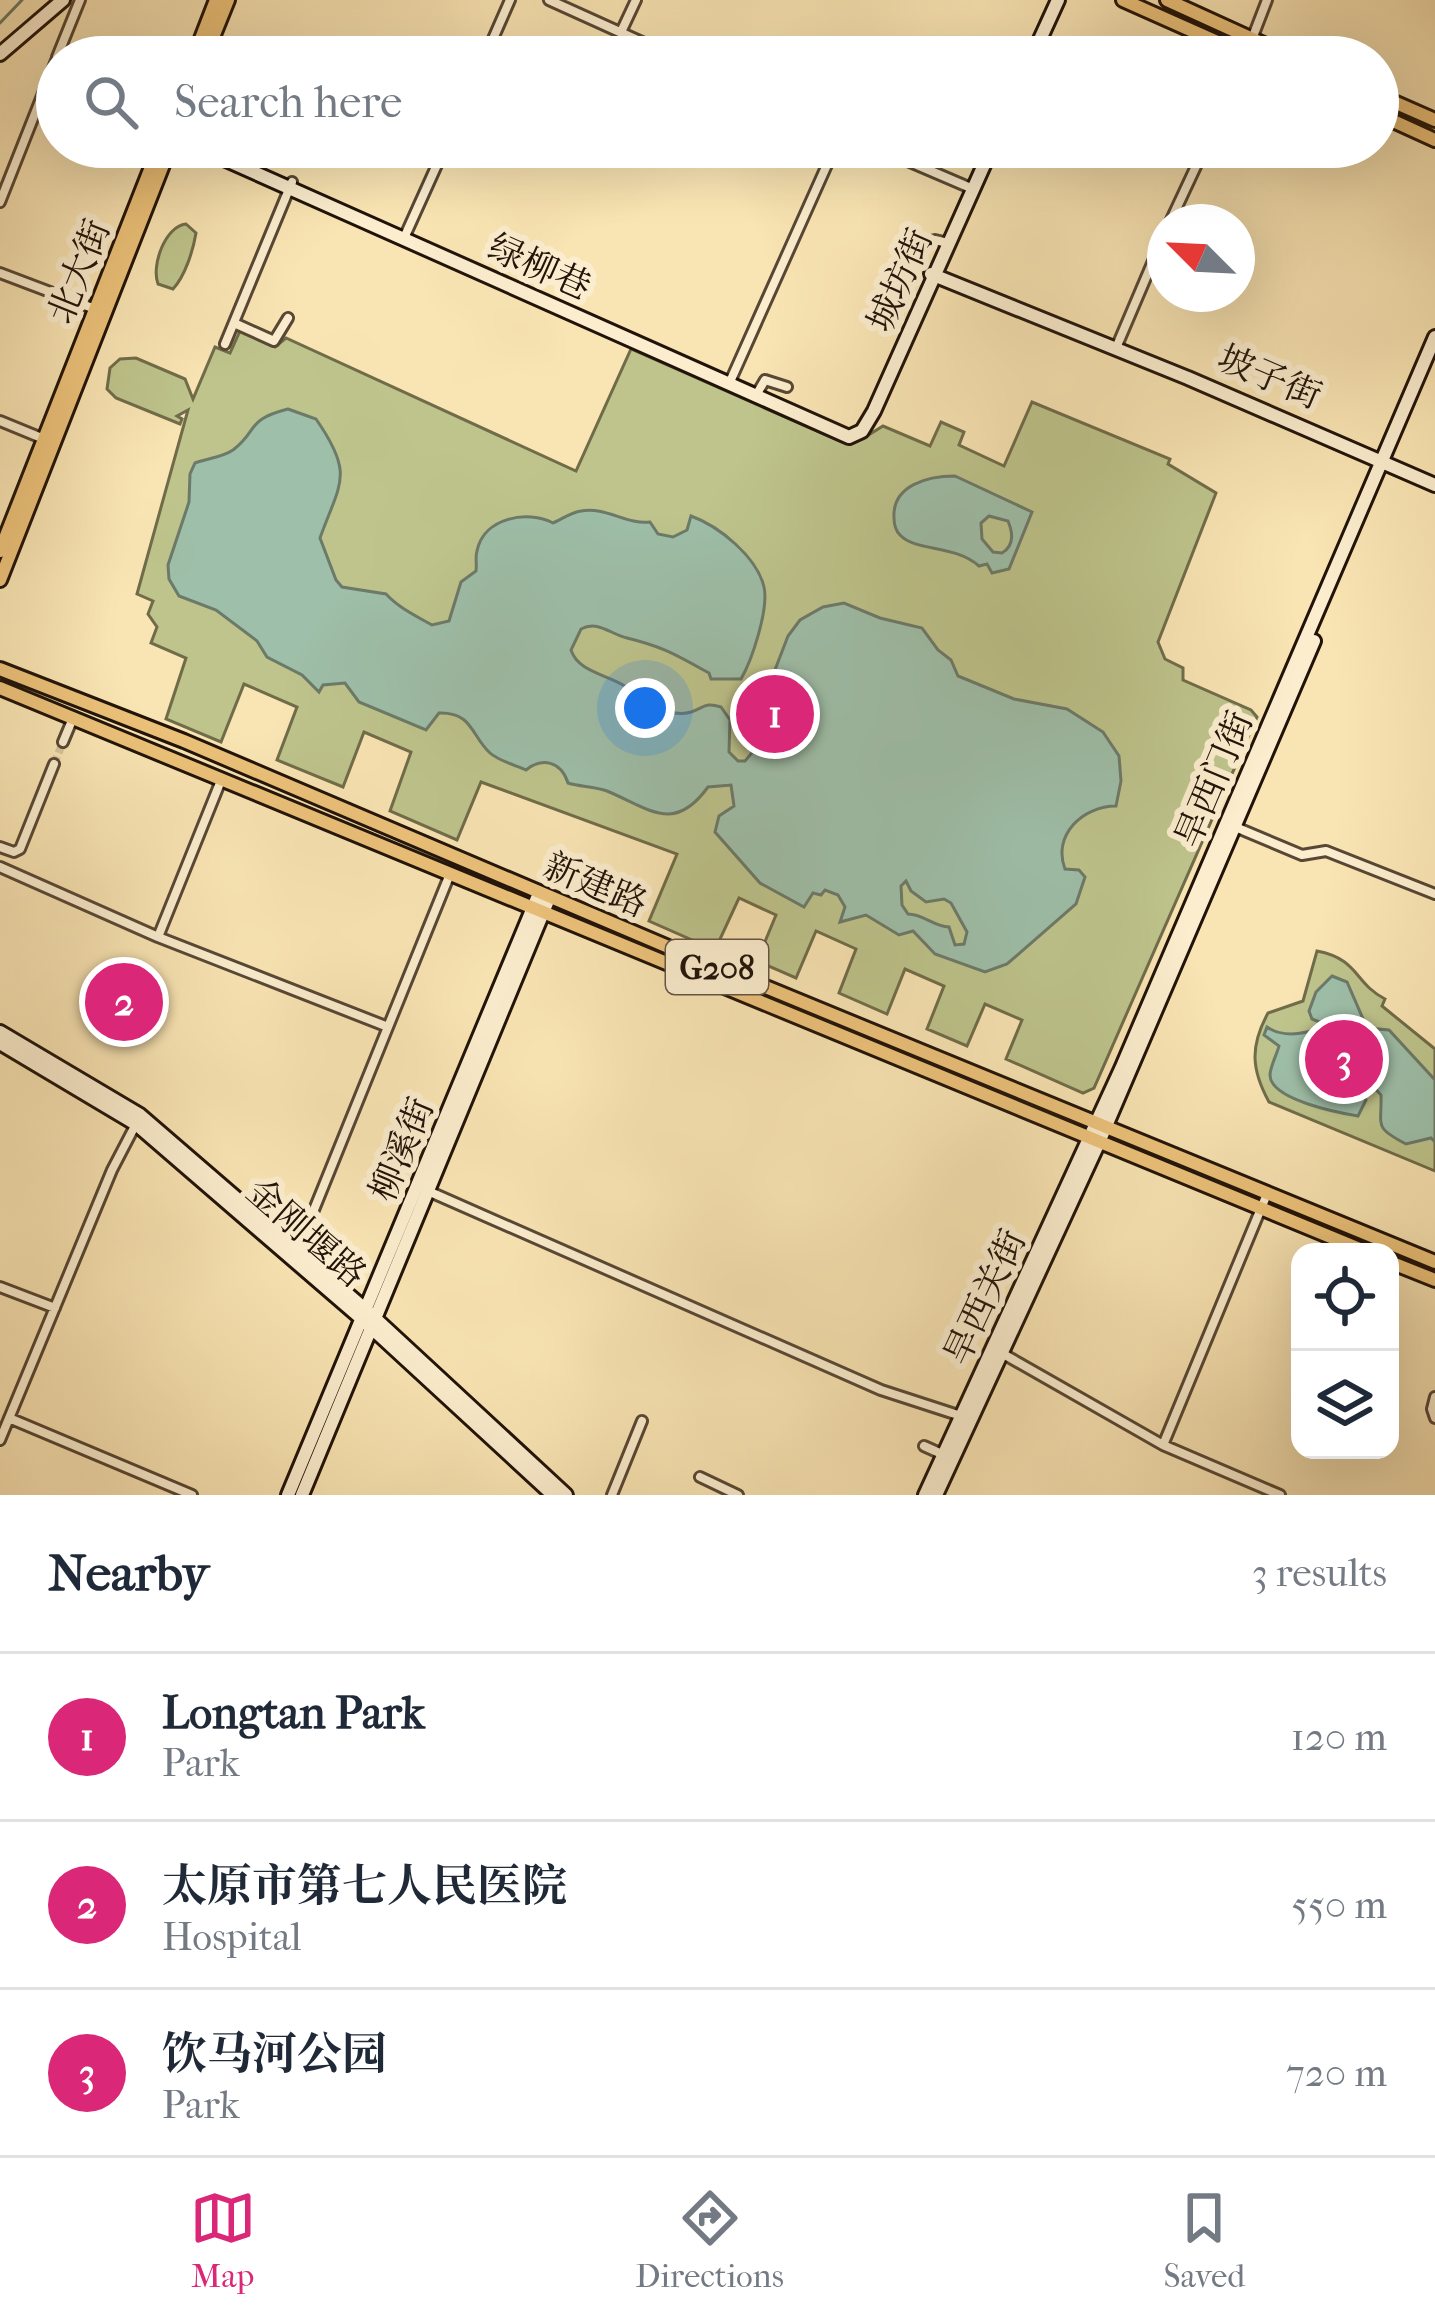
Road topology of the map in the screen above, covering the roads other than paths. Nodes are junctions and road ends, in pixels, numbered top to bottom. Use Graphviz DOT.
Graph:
graph roads {
  1 [pos="63,0"];
  2 [pos="80,0"];
  3 [pos="216,0"];
  4 [pos="228,0"];
  5 [pos="508,0"];
  6 [pos="553,0"];
  7 [pos="636,0"];
  8 [pos="1055,0"];
  9 [pos="1123,0"];
  10 [pos="1167,0"];
  11 [pos="1268,0"];
  12 [pos="622,31"];
  13 [pos="65,36"];
  14 [pos="202,36"];
  15 [pos="214,36"];
  16 [pos="492,36"];
  17 [pos="633,36"];
  18 [pos="1039,36"];
  19 [pos="1203,36"];
  20 [pos="1245,36"];
  21 [pos="1253,36"];
  22 [pos="0,54"];
  23 [pos="1399,105"];
  24 [pos="36,110"];
  25 [pos="1435,121"];
  26 [pos="1399,124"];
  27 [pos="1435,140"];
  28 [pos="151,168"];
  29 [pos="162,168"];
  30 [pos="249,168"];
  31 [pos="255,168"];
  32 [pos="434,168"];
  33 [pos="824,168"];
  34 [pos="926,168"];
  35 [pos="980,168"];
  36 [pos="1194,168"];
  37 [pos="291,185"];
  38 [pos="971,188"];
  39 [pos="0,202"];
  40 [pos="1178,204"];
  41 [pos="404,235"];
  42 [pos="947,243"];
  43 [pos="912,263"];
  44 [pos="0,273"];
  45 [pos="933,273"];
  46 [pos="1147,275"];
  47 [pos="95,309"];
  48 [pos="288,318"];
  49 [pos="234,322"];
  50 [pos="1435,338"];
  51 [pos="225,344"];
  52 [pos="1117,346"];
  53 [pos="1435,358"];
  54 [pos="728,382"];
  55 [pos="788,387"];
  56 [pos="756,395"];
  57 [pos="0,421"];
  58 [pos="855,433"];
  59 [pos="44,439"];
  60 [pos="1386,461"];
  61 [pos="1435,483"];
  62 [pos="0,551"];
  63 [pos="0,580"];
  64 [pos="0,669"];
  65 [pos="0,688"];
  66 [pos="74,718"];
  67 [pos="63,742"];
  68 [pos="54,764"];
  69 [pos="222,778"];
  70 [pos="1231,825"];
  71 [pos="0,847"];
  72 [pos="0,867"];
  73 [pos="450,874"];
  74 [pos="1434,891"];
  75 [pos="545,894"];
  76 [pos="538,910"];
  77 [pos="158,937"];
  78 [pos="388,1027"];
  79 [pos="0,1032"];
  80 [pos="0,1043"];
  81 [pos="138,1120"];
  82 [pos="1098,1132"];
  83 [pos="423,1188"];
  84 [pos="1264,1201"];
  85 [pos="309,1222"];
  86 [pos="1349,1243"];
  87 [pos="1435,1262"];
  88 [pos="1399,1266"];
  89 [pos="1435,1280"];
  90 [pos="0,1287"];
  91 [pos="55,1308"];
  92 [pos="368,1318"];
  93 [pos="998,1351"];
  94 [pos="1435,1397"];
  95 [pos="962,1417"];
  96 [pos="9,1418"];
  97 [pos="1435,1418"];
  98 [pos="642,1420"];
  99 [pos="0,1440"];
  100 [pos="1163,1445"];
  101 [pos="924,1446"];
  102 [pos="948,1457"];
  103 [pos="700,1477"];
  104 [pos="192,1495"];
  105 [pos="288,1495"];
  106 [pos="302,1495"];
  107 [pos="553,1495"];
  108 [pos="566,1495"];
  109 [pos="612,1495"];
  110 [pos="738,1495"];
  111 [pos="925,1495"];
  112 [pos="936,1495"];
  113 [pos="1280,1495"];
  1 -- 22 [label="main road"];
  2 -- 13 [label="street"];
  3 -- 14 [label="main road"];
  4 -- 15 [label="main road"];
  5 -- 16 [label="street"];
  6 -- 12 [label="street"];
  7 -- 12 [label="street"];
  8 -- 18 [label="main road"];
  9 -- 19 [label="main road"];
  10 -- 20 [label="main road"];
  11 -- 21 [label="street"];
  12 -- 17 [label="street"];
  23 -- 25 [label="main road"];
  24 -- 39 [label="street"];
  26 -- 27 [label="main road"];
  28 -- 47 [label="main road, 北大街"];
  29 -- 63 [label="main road"];
  30 -- 37 [label="main road, 绿柳巷"];
  31 -- 37 [label="main road, 绿柳巷"];
  32 -- 41 [label="street"];
  33 -- 54 [label="street"];
  34 -- 38 [label="street"];
  35 -- 38 [label="main road, 城坊街"];
  36 -- 40 [label="street"];
  37 -- 41 [label="main road, 绿柳巷"];
  37 -- 49 [label="street"];
  38 -- 42 [label="main road, 城坊街"];
  41 -- 54 [label="main road, 绿柳巷"];
  42 -- 43 [label="street"];
  42 -- 45 [label="main road, 城坊街"];
  44 -- 47 [label="street"];
  45 -- 52 [label="main road, 坡子街"];
  45 -- 58 [label="main road, 城坊街"];
  46 -- 52 [label="street"];
  47 -- 59 [label="main road, 北大街"];
  48 -- 49 [label="street"];
  49 -- 51 [label="street"];
  50 -- 60 [label="main road"];
  52 -- 60 [label="main road, 坡子街"];
  53 -- 60 [label="main road"];
  54 -- 56 [label="main road, 绿柳巷"];
  55 -- 56 [label="street"];
  56 -- 58 [label="main road, 绿柳巷"];
  57 -- 59 [label="street"];
  59 -- 62 [label="main road, 北大街"];
  60 -- 61 [label="main road, 坡子街"];
  60 -- 70 [label="main road, 旱西门街"];
  64 -- 75 [label="main road, 新建路 / G208"];
  65 -- 66 [label="main road, 新建路 / G208"];
  66 -- 67 [label="street"];
  66 -- 69 [label="main road, 新建路 / G208"];
  68 -- 71 [label="street"];
  69 -- 73 [label="main road, 新建路 / G208"];
  69 -- 77 [label="street"];
  70 -- 74 [label="street"];
  70 -- 82 [label="main road, 旱西门街"];
  72 -- 77 [label="street"];
  73 -- 76 [label="main road, 新建路 / G208"];
  73 -- 78 [label="street"];
  75 -- 76 [label="main road, 柳溪街"];
  75 -- 82 [label="main road, 新建路 / G208"];
  76 -- 82 [label="main road, 新建路 / G208"];
  76 -- 83 [label="main road, 柳溪街"];
  77 -- 78 [label="street"];
  78 -- 85 [label="street"];
  79 -- 81 [label="main road"];
  80 -- 81 [label="main road"];
  81 -- 91 [label="street"];
  81 -- 92 [label="main road"];
  82 -- 84 [label="main road, 新建路 / G208"];
  82 -- 93 [label="main road, 旱西关街"];
  83 -- 92 [label="main road, 柳溪街"];
  83 -- 95 [label="street"];
  84 -- 86 [label="main road, 新建路 / G208"];
  84 -- 87 [label="main road, 新建路 / G208"];
  84 -- 100 [label="street"];
  88 -- 89 [label="main road"];
  90 -- 91 [label="street"];
  91 -- 96 [label="street"];
  92 -- 105 [label="main road, 柳溪街"];
  92 -- 106 [label="main road, 柳溪街"];
  92 -- 107 [label="main road, 金刚堰路"];
  92 -- 108 [label="main road"];
  93 -- 95 [label="main road, 旱西关街"];
  93 -- 100 [label="street"];
  93 -- 102 [label="main road, 旱西关街"];
  94 -- 97 [label="street"];
  95 -- 102 [label="main road, 旱西关街"];
  96 -- 99 [label="street"];
  96 -- 104 [label="street"];
  98 -- 109 [label="street"];
  100 -- 113 [label="street"];
  101 -- 102 [label="street"];
  102 -- 111 [label="main road, 旱西关街"];
  102 -- 112 [label="main road, 旱西关街"];
  103 -- 110 [label="street"];
}
